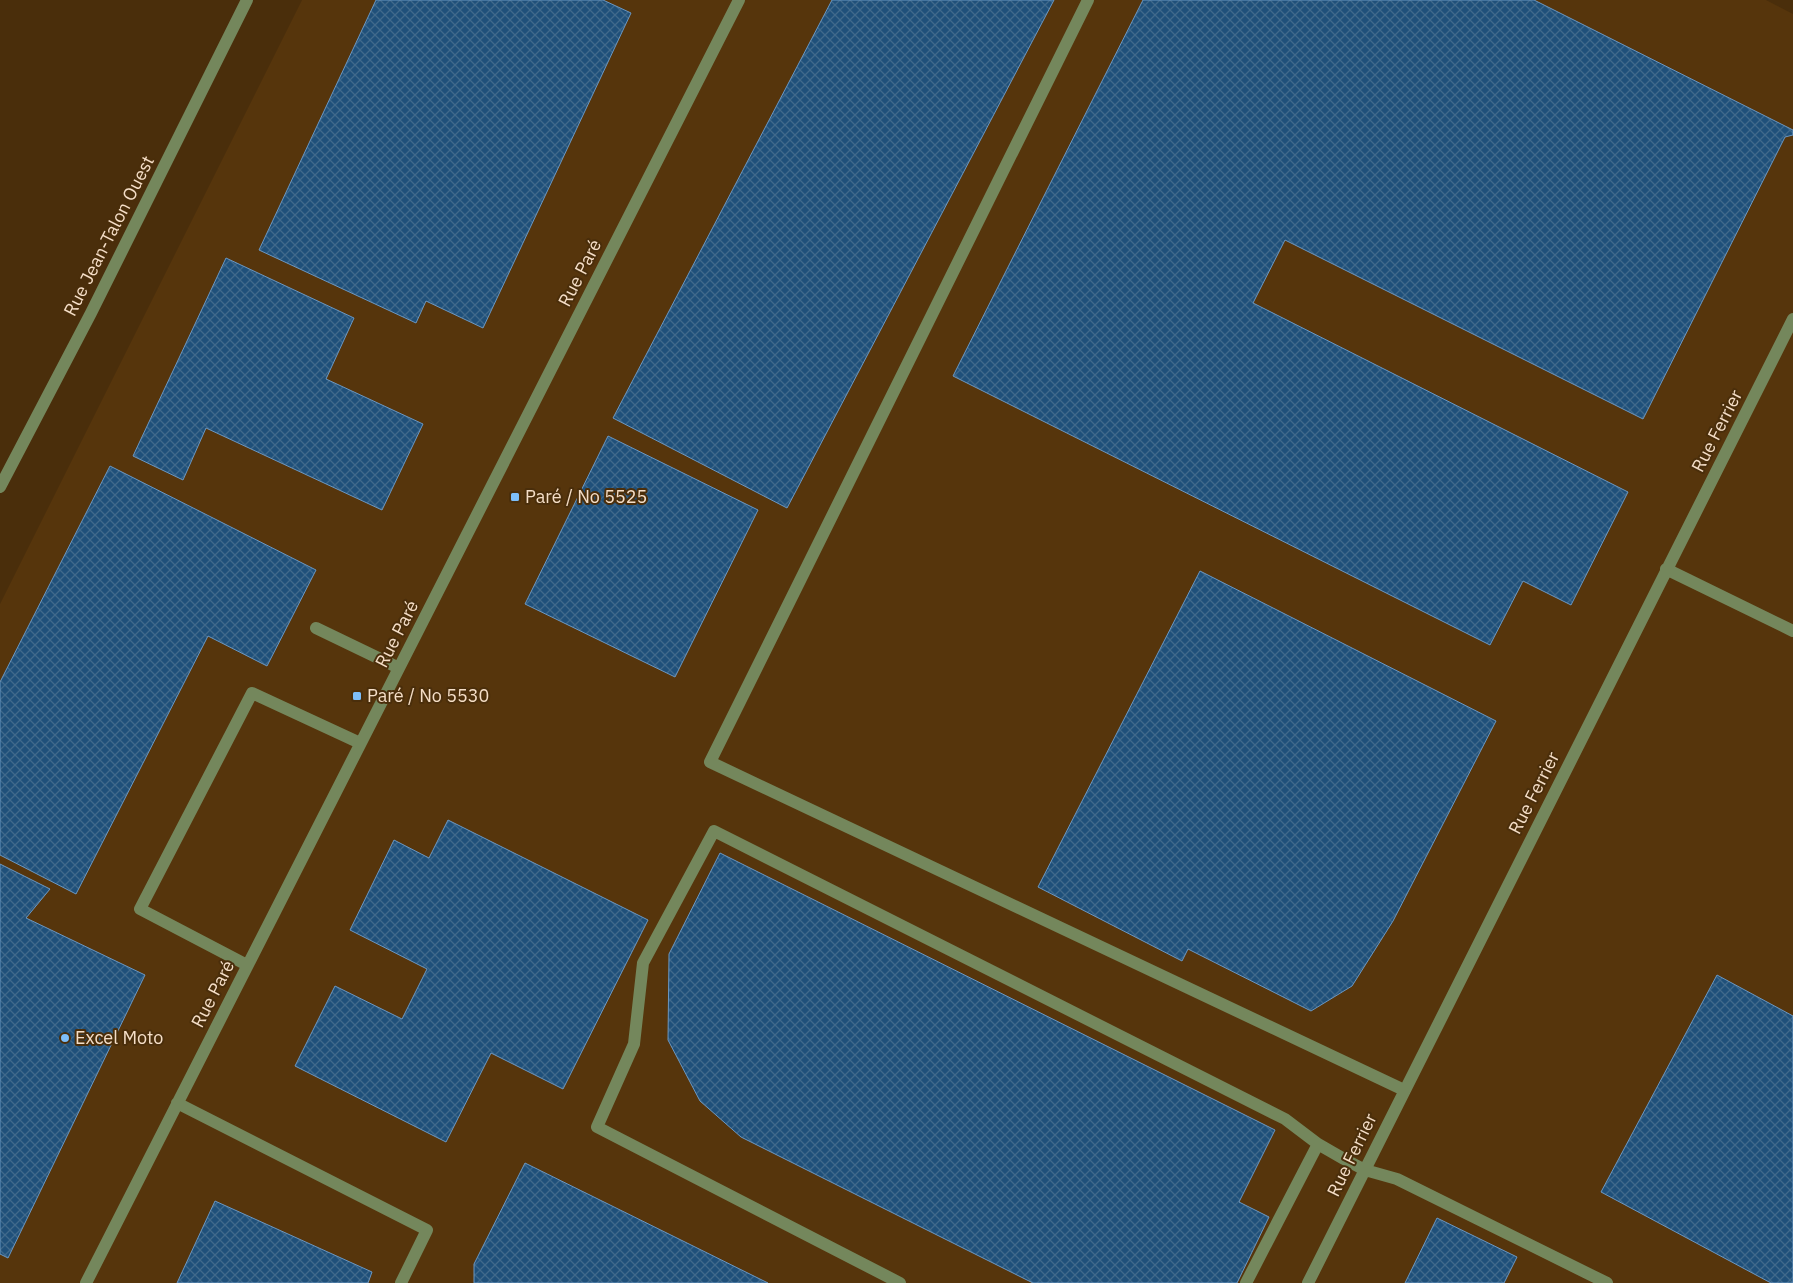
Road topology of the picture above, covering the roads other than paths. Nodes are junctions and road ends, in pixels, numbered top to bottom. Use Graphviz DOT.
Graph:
graph roads {
  1 [pos="247,0"];
  2 [pos="739,0"];
  3 [pos="1088,0"];
  4 [pos="1793,319"];
  5 [pos="0,487"];
  6 [pos="1666,570"];
  7 [pos="316,628"];
  8 [pos="1793,632"];
  9 [pos="399,668"];
  10 [pos="360,744"];
  11 [pos="247,965"];
  12 [pos="1404,1090"];
  13 [pos="177,1103"];
  14 [pos="1318,1144"];
  15 [pos="1365,1170"];
  16 [pos="86,1283"];
  17 [pos="400,1283"];
  18 [pos="900,1283"];
  19 [pos="1246,1283"];
  20 [pos="1308,1283"];
  21 [pos="1607,1283"];
  1 -- 5 [label="street, Rue Jean-Talon Ouest"];
  2 -- 9 [label="street, Rue Paré"];
  3 -- 12 [label="street"];
  4 -- 6 [label="street, Rue Ferrier"];
  6 -- 8 [label="street"];
  6 -- 12 [label="street, Rue Ferrier"];
  7 -- 9 [label="street"];
  9 -- 10 [label="street, Rue Paré"];
  10 -- 11 [label="street, Rue Paré"];
  10 -- 11 [label="street"];
  11 -- 13 [label="street, Rue Paré"];
  12 -- 15 [label="street, Rue Ferrier"];
  13 -- 16 [label="street, Rue Paré"];
  13 -- 17 [label="street"];
  14 -- 15 [label="street"];
  14 -- 18 [label="street"];
  14 -- 19 [label="street"];
  15 -- 20 [label="street, Rue Ferrier"];
  15 -- 21 [label="street"];
}
